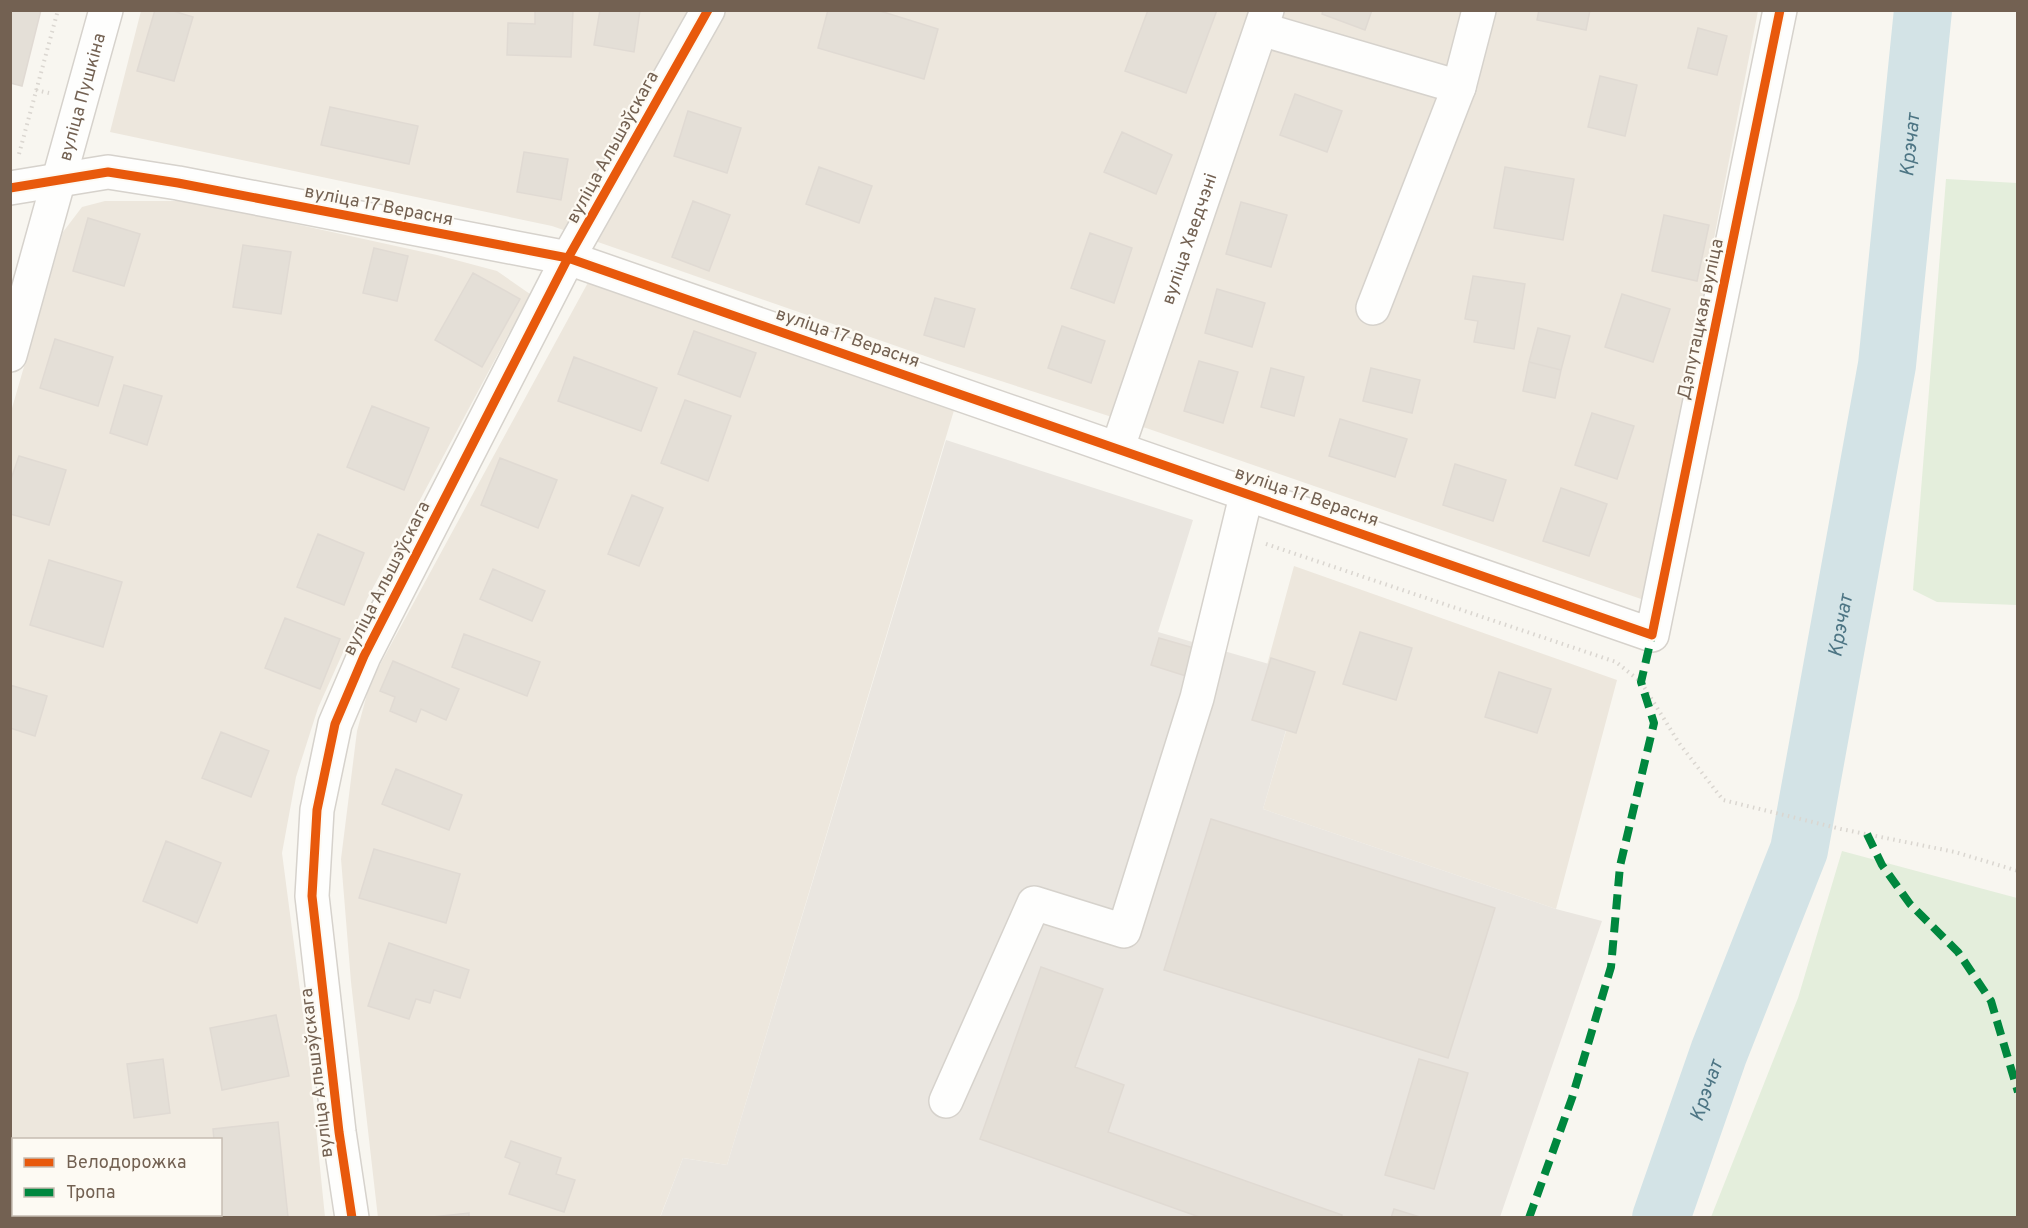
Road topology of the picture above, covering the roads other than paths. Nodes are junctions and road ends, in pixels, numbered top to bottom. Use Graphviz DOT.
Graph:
graph roads {
  1 [pos="106,10"];
  2 [pos="708,10"];
  3 [pos="1479,10"];
  4 [pos="1780,10"];
  5 [pos="1264,20"];
  6 [pos="1459,87"];
  7 [pos="13,176"];
  8 [pos="60,182"];
  9 [pos="568,258"];
  10 [pos="1373,308"];
  11 [pos="10,355"];
  12 [pos="1118,447"];
  13 [pos="1247,492"];
  14 [pos="1652,635"];
  15 [pos="946,1101"];
  16 [pos="352,1218"];
  1 -- 8 [label="street, вуліца Пушкіна"];
  2 -- 9 [label="street, вуліца Альшэўскага"];
  3 -- 6 [label="street"];
  4 -- 14 [label="street, Дэпутацкая вуліца"];
  5 -- 6 [label="street, вуліца Хведчэні"];
  5 -- 12 [label="street, вуліца Хведчэні"];
  6 -- 10 [label="street"];
  7 -- 8 [label="street, вуліца 17 Верасня"];
  8 -- 9 [label="street, вуліца 17 Верасня"];
  8 -- 11 [label="street, вуліца Пушкіна"];
  9 -- 12 [label="street, вуліца 17 Верасня"];
  9 -- 16 [label="street, вуліца Альшэўскага"];
  12 -- 13 [label="street, вуліца 17 Верасня"];
  13 -- 14 [label="street, вуліца 17 Верасня"];
  13 -- 15 [label="street"];
}
